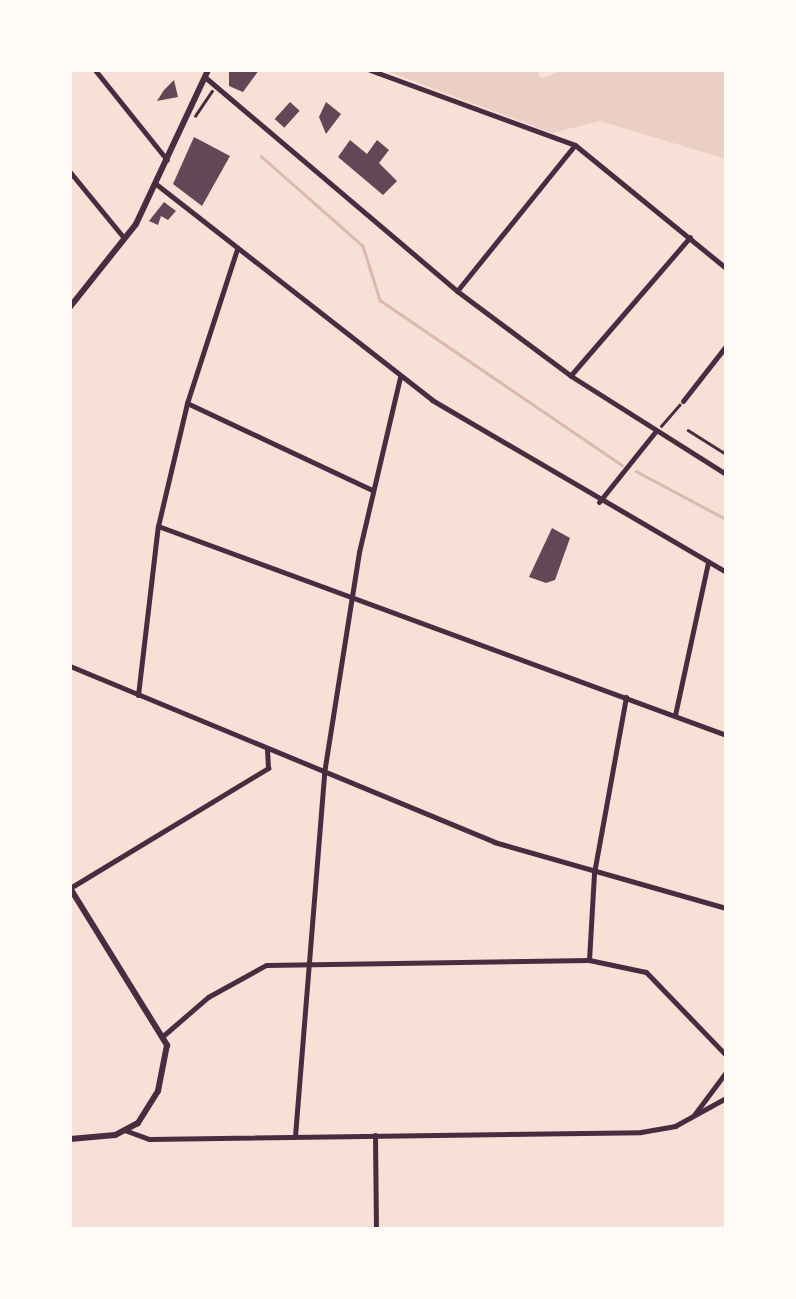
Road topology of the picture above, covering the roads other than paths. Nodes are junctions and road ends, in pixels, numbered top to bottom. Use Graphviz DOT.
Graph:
graph roads {
  1 [pos="95,70"];
  2 [pos="370,70"];
  3 [pos="207,74"];
  4 [pos="575,145"];
  5 [pos="167,160"];
  6 [pos="70,172"];
  7 [pos="156,184"];
  8 [pos="690,237"];
  9 [pos="126,240"];
  10 [pos="238,249"];
  11 [pos="726,268"];
  12 [pos="457,291"];
  13 [pos="70,306"];
  14 [pos="726,346"];
  15 [pos="571,376"];
  16 [pos="400,377"];
  17 [pos="683,400"];
  18 [pos="187,404"];
  19 [pos="688,430"];
  20 [pos="655,432"];
  21 [pos="726,454"];
  22 [pos="726,474"];
  23 [pos="372,490"];
  24 [pos="599,502"];
  25 [pos="158,526"];
  26 [pos="708,562"];
  27 [pos="726,572"];
  28 [pos="351,596"];
  29 [pos="70,666"];
  30 [pos="138,695"];
  31 [pos="626,697"];
  32 [pos="676,715"];
  33 [pos="726,735"];
  34 [pos="268,750"];
  35 [pos="324,773"];
  36 [pos="594,873"];
  37 [pos="70,888"];
  38 [pos="726,908"];
  39 [pos="590,960"];
  40 [pos="308,963"];
  41 [pos="164,1034"];
  42 [pos="726,1055"];
  43 [pos="726,1072"];
  44 [pos="707,1093"];
  45 [pos="726,1098"];
  46 [pos="714,1106"];
  47 [pos="692,1117"];
  48 [pos="126,1131"];
  49 [pos="375,1135"];
  50 [pos="295,1136"];
  51 [pos="70,1139"];
  52 [pos="376,1229"];
  1 -- 5 [label="street"];
  2 -- 4 [label="street"];
  3 -- 5 [label="main road"];
  3 -- 12 [label="street"];
  4 -- 8 [label="street"];
  4 -- 12 [label="street"];
  5 -- 7 [label="main road"];
  6 -- 9 [label="street"];
  7 -- 9 [label="main road"];
  7 -- 10 [label="street"];
  8 -- 11 [label="street"];
  8 -- 15 [label="street"];
  9 -- 13 [label="main road"];
  10 -- 16 [label="street"];
  10 -- 18 [label="street"];
  12 -- 15 [label="street"];
  14 -- 17 [label="street"];
  15 -- 20 [label="street"];
  16 -- 23 [label="street"];
  16 -- 24 [label="street"];
  18 -- 23 [label="street"];
  18 -- 25 [label="street"];
  19 -- 21 [label="lane"];
  20 -- 22 [label="street"];
  20 -- 24 [label="street"];
  23 -- 28 [label="street"];
  24 -- 26 [label="street"];
  25 -- 28 [label="street"];
  25 -- 30 [label="street"];
  26 -- 27 [label="street"];
  26 -- 32 [label="street"];
  28 -- 31 [label="street"];
  28 -- 35 [label="street"];
  29 -- 30 [label="street"];
  30 -- 34 [label="street"];
  31 -- 32 [label="street"];
  31 -- 36 [label="street"];
  32 -- 33 [label="street"];
  34 -- 35 [label="street"];
  34 -- 37 [label="street"];
  35 -- 36 [label="street"];
  35 -- 40 [label="street"];
  36 -- 38 [label="street"];
  36 -- 39 [label="street"];
  37 -- 41 [label="main road"];
  39 -- 40 [label="street"];
  39 -- 42 [label="street"];
  40 -- 41 [label="street"];
  40 -- 50 [label="street"];
  41 -- 48 [label="main road"];
  43 -- 44 [label="street"];
  44 -- 46 [label="street"];
  44 -- 47 [label="street"];
  45 -- 46 [label="street"];
  46 -- 47 [label="street"];
  47 -- 49 [label="street"];
  48 -- 50 [label="street"];
  48 -- 51 [label="main road"];
  49 -- 50 [label="street"];
  49 -- 52 [label="street"];
}
